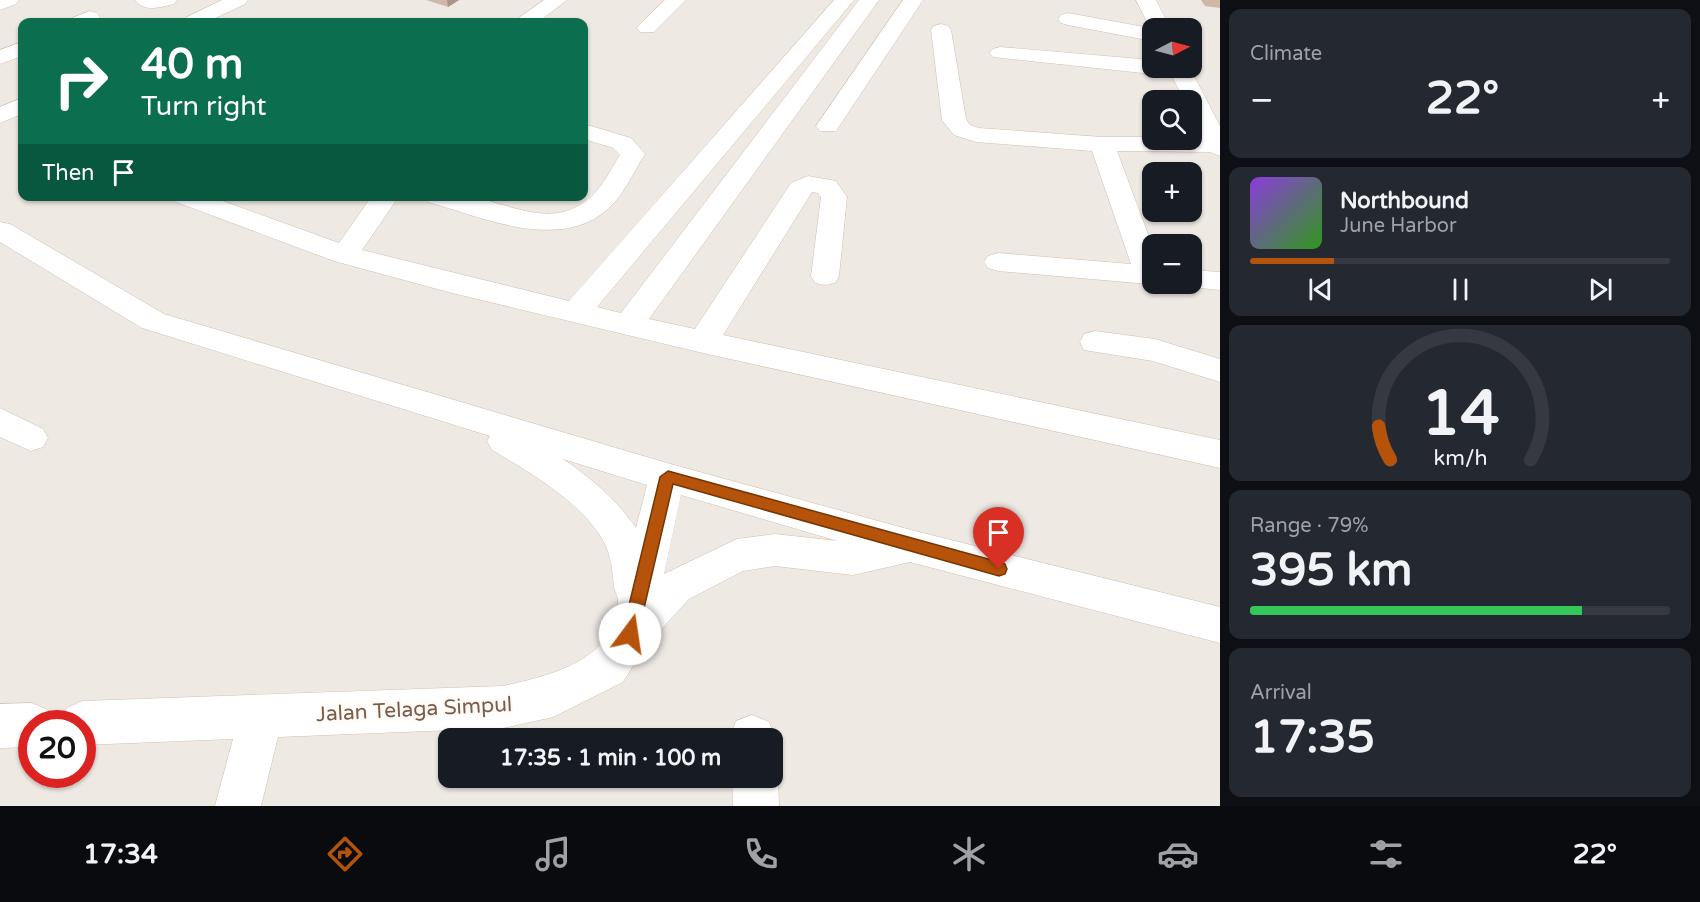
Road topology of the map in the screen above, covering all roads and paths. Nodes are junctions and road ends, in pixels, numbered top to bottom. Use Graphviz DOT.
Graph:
graph roads {
  1 [pos="9,0"];
  2 [pos="145,0"];
  3 [pos="167,0"];
  4 [pos="238,0"];
  5 [pos="557,0"];
  6 [pos="676,0"];
  7 [pos="844,0"];
  8 [pos="869,0"];
  9 [pos="913,0"];
  10 [pos="1146,0"];
  11 [pos="0,4"];
  12 [pos="200,18"];
  13 [pos="531,18"];
  14 [pos="1155,18"];
  15 [pos="1068,19"];
  16 [pos="647,28"];
  17 [pos="940,30"];
  18 [pos="1142,33"];
  19 [pos="18,50"];
  20 [pos="1000,53"];
  21 [pos="0,58"];
  22 [pos="1142,66"];
  23 [pos="1184,78"];
  24 [pos="18,107"];
  25 [pos="0,116"];
  26 [pos="18,124"];
  27 [pos="828,126"];
  28 [pos="588,132"];
  29 [pos="1102,144"];
  30 [pos="1219,147"];
  31 [pos="196,201"];
  32 [pos="375,201"];
  33 [pos="456,201"];
  34 [pos="0,230"];
  35 [pos="1142,253"];
  36 [pos="344,255"];
  37 [pos="998,262"];
  38 [pos="1142,274"];
  39 [pos="825,276"];
  40 [pos="1202,280"];
  41 [pos="1220,281"];
  42 [pos="576,312"];
  43 [pos="629,324"];
  44 [pos="703,342"];
  45 [pos="1095,342"];
  46 [pos="1220,370"];
  47 [pos="450,412"];
  48 [pos="1220,454"];
  49 [pos="668,477"];
  50 [pos="910,546"];
  51 [pos="1220,625"];
  52 [pos="630,634"];
  53 [pos="261,717"];
  54 [pos="96,723"];
  55 [pos="18,725"];
  56 [pos="0,726"];
  57 [pos="755,788"];
  58 [pos="238,806"];
  59 [pos="756,806"];
  1 -- 11 [label="street"];
  2 -- 3 [label="street"];
  4 -- 12 [label="street"];
  5 -- 13 [label="street"];
  6 -- 16 [label="street"];
  7 -- 42 [label="street"];
  8 -- 43 [label="street"];
  9 -- 27 [label="street"];
  10 -- 14 [label="street"];
  15 -- 18 [label="street"];
  17 -- 29 [label="street"];
  19 -- 21 [label="street"];
  20 -- 22 [label="street"];
  23 -- 30 [label="street"];
  24 -- 25 [label="street"];
  25 -- 26 [label="street"];
  28 -- 33 [label="street"];
  29 -- 30 [label="street"];
  29 -- 35 [label="street"];
  31 -- 36 [label="street"];
  32 -- 36 [label="street"];
  34 -- 47 [label="street"];
  36 -- 42 [label="street"];
  37 -- 38 [label="street"];
  39 -- 44 [label="street"];
  40 -- 41 [label="street"];
  42 -- 43 [label="street"];
  43 -- 44 [label="street"];
  44 -- 48 [label="street"];
  45 -- 46 [label="street"];
  47 -- 49 [label="street"];
  47 -- 52 [label="street"];
  49 -- 50 [label="street"];
  49 -- 52 [label="street, Jalan Telaga Simpul"];
  50 -- 51 [label="street"];
  50 -- 52 [label="street"];
  52 -- 53 [label="street, Jalan Telaga Simpul"];
  53 -- 54 [label="street, Jalan Telaga Simpul"];
  53 -- 58 [label="street"];
  55 -- 56 [label="street"];
  57 -- 59 [label="street"];
}
